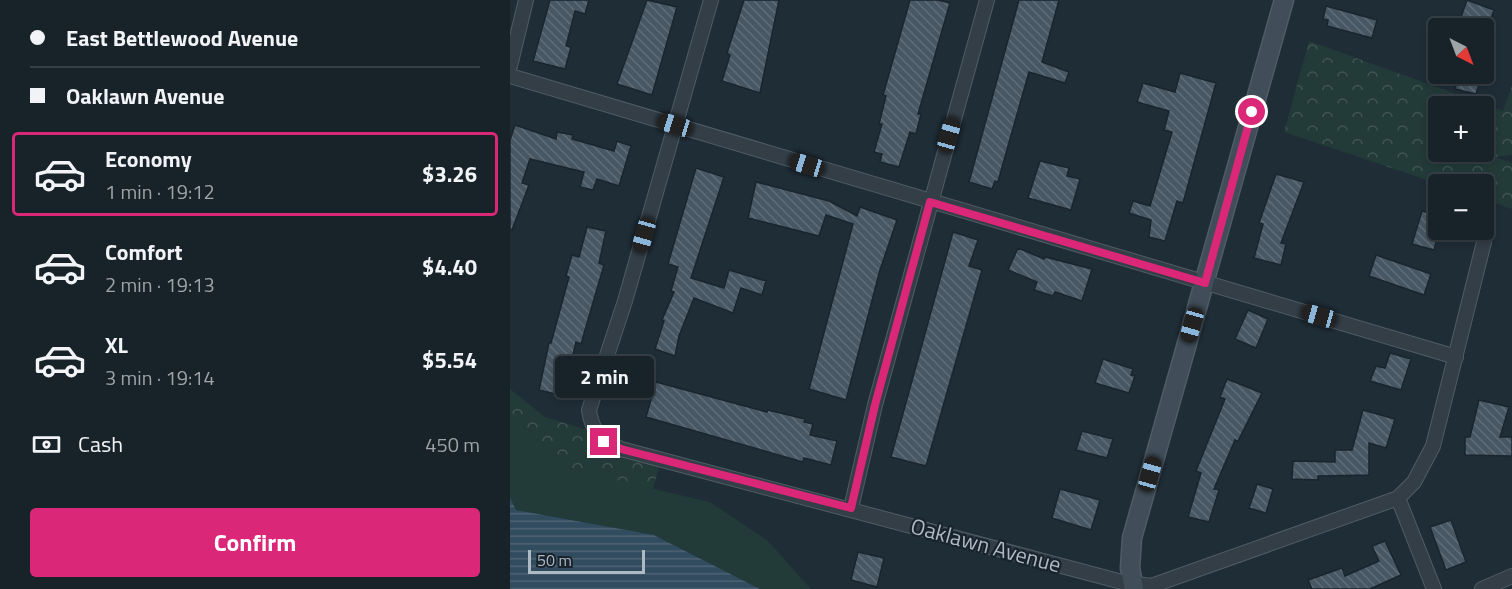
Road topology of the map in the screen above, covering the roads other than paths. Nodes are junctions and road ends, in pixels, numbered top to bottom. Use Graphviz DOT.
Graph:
graph roads {
  1 [pos="526,0"];
  2 [pos="711,0"];
  3 [pos="987,0"];
  4 [pos="1284,0"];
  5 [pos="510,66"];
  6 [pos="510,76"];
  7 [pos="675,125"];
  8 [pos="930,202"];
  9 [pos="1484,240"];
  10 [pos="1205,283"];
  11 [pos="1456,357"];
  12 [pos="1403,494"];
  13 [pos="851,508"];
  14 [pos="1512,576"];
  15 [pos="1134,586"];
  16 [pos="1434,589"];
  17 [pos="1482,589"];
  1 -- 5 [label="street"];
  2 -- 7 [label="street"];
  3 -- 8 [label="street"];
  4 -- 10 [label="street"];
  6 -- 7 [label="street"];
  7 -- 8 [label="street"];
  7 -- 13 [label="street, Oaklawn Avenue"];
  8 -- 10 [label="street"];
  8 -- 13 [label="street"];
  9 -- 11 [label="street"];
  10 -- 11 [label="street"];
  10 -- 15 [label="street"];
  11 -- 12 [label="street"];
  12 -- 15 [label="street, Oaklawn Avenue"];
  12 -- 16 [label="street"];
  13 -- 15 [label="street, Oaklawn Avenue"];
  14 -- 17 [label="street"];
}
